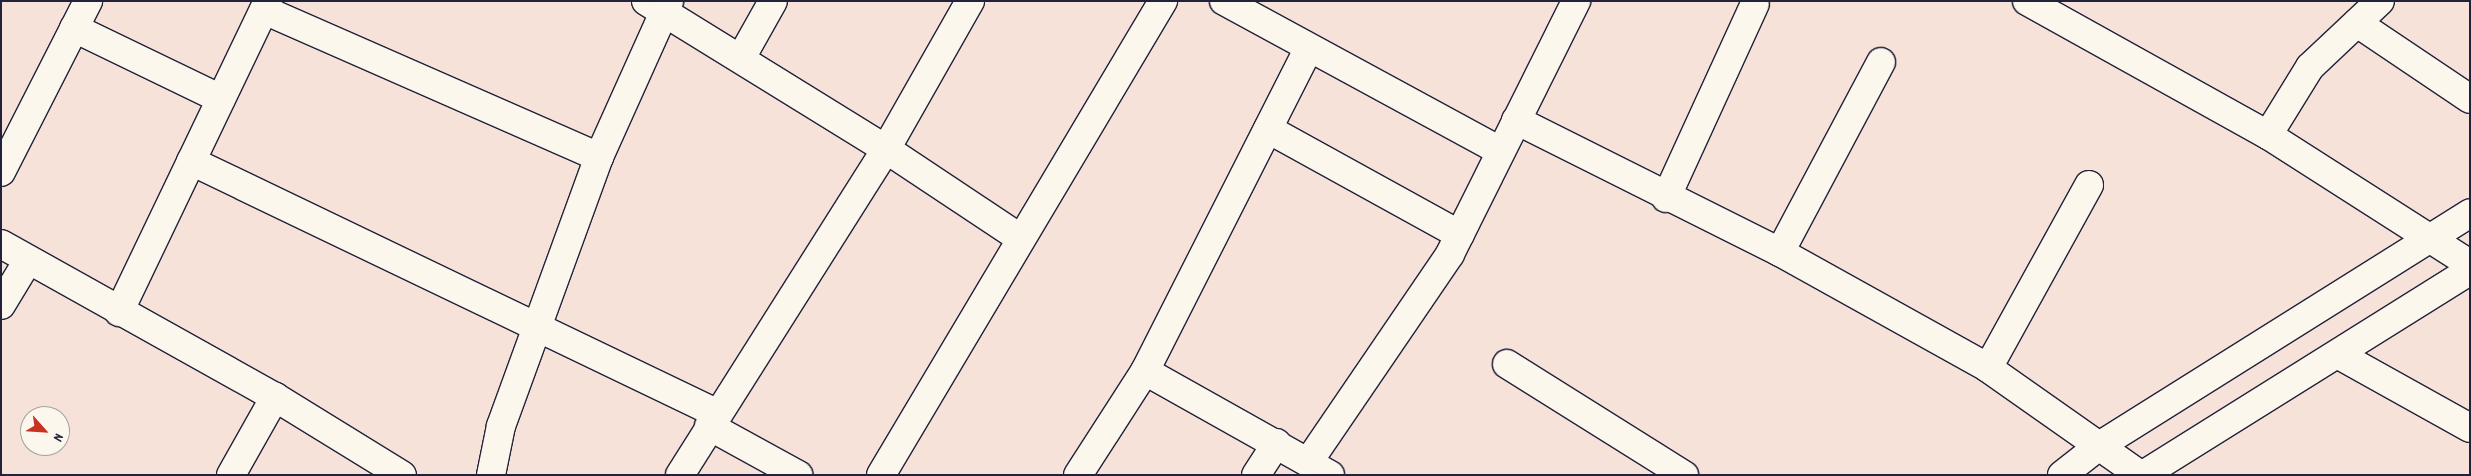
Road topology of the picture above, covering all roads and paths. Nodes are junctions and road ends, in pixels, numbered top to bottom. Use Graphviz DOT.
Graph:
graph roads {
  1 [pos="88,1"];
  2 [pos="774,1"];
  3 [pos="970,1"];
  4 [pos="1163,1"];
  5 [pos="1224,1"];
  6 [pos="2027,1"];
  7 [pos="2380,1"];
  8 [pos="660,4"];
  9 [pos="1568,4"];
  10 [pos="1754,4"];
  11 [pos="266,6"];
  12 [pos="2357,23"];
  13 [pos="74,28"];
  14 [pos="1309,48"];
  15 [pos="741,58"];
  16 [pos="1881,62"];
  17 [pos="221,99"];
  18 [pos="2470,100"];
  19 [pos="1516,120"];
  20 [pos="1268,130"];
  21 [pos="2268,135"];
  22 [pos="886,149"];
  23 [pos="1500,152"];
  24 [pos="599,157"];
  25 [pos="192,161"];
  26 [pos="1,172"];
  27 [pos="2089,185"];
  28 [pos="1666,198"];
  29 [pos="2470,212"];
  30 [pos="1460,235"];
  31 [pos="1020,238"];
  32 [pos="2431,239"];
  33 [pos="1,244"];
  34 [pos="1780,252"];
  35 [pos="27,262"];
  36 [pos="2470,264"];
  37 [pos="2470,271"];
  38 [pos="1,305"];
  39 [pos="119,312"];
  40 [pos="539,325"];
  41 [pos="2339,355"];
  42 [pos="1507,364"];
  43 [pos="1988,368"];
  44 [pos="1145,371"];
  45 [pos="275,397"];
  46 [pos="712,419"];
  47 [pos="2470,428"];
  48 [pos="1277,444"];
  49 [pos="2099,446"];
  50 [pos="1319,468"];
  51 [pos="231,475"];
  52 [pos="402,475"];
  53 [pos="491,475"];
  54 [pos="680,475"];
  55 [pos="798,475"];
  56 [pos="882,475"];
  57 [pos="1078,475"];
  58 [pos="1256,475"];
  59 [pos="1684,475"];
  60 [pos="2062,475"];
  61 [pos="2142,475"];
  1 -- 13 [label="street"];
  2 -- 15 [label="street"];
  3 -- 22 [label="street"];
  4 -- 31 [label="street"];
  5 -- 14 [label="street"];
  6 -- 21 [label="street"];
  7 -- 12 [label="street"];
  8 -- 15 [label="street"];
  8 -- 24 [label="street"];
  9 -- 19 [label="street"];
  10 -- 28 [label="street"];
  11 -- 17 [label="street"];
  11 -- 24 [label="street"];
  12 -- 18 [label="street"];
  12 -- 21 [label="street"];
  13 -- 17 [label="street"];
  13 -- 26 [label="street"];
  14 -- 20 [label="street"];
  14 -- 23 [label="street"];
  15 -- 22 [label="street"];
  16 -- 34 [label="street"];
  17 -- 25 [label="street"];
  19 -- 23 [label="street"];
  19 -- 28 [label="street"];
  20 -- 30 [label="street"];
  20 -- 44 [label="street"];
  21 -- 32 [label="street"];
  22 -- 31 [label="street"];
  22 -- 46 [label="street"];
  23 -- 30 [label="street"];
  24 -- 40 [label="street"];
  25 -- 39 [label="street"];
  25 -- 40 [label="street"];
  27 -- 43 [label="street"];
  28 -- 34 [label="street"];
  29 -- 32 [label="street"];
  30 -- 50 [label="street"];
  31 -- 56 [label="street"];
  32 -- 36 [label="street"];
  32 -- 49 [label="street"];
  33 -- 35 [label="street"];
  34 -- 43 [label="street"];
  35 -- 38 [label="street"];
  35 -- 39 [label="street"];
  37 -- 41 [label="street"];
  39 -- 45 [label="street"];
  40 -- 46 [label="street"];
  40 -- 53 [label="street"];
  41 -- 47 [label="street"];
  41 -- 61 [label="street"];
  42 -- 59 [label="street"];
  43 -- 49 [label="street"];
  44 -- 48 [label="street"];
  44 -- 57 [label="street"];
  45 -- 51 [label="street"];
  45 -- 52 [label="street"];
  46 -- 54 [label="street"];
  46 -- 55 [label="street"];
  48 -- 50 [label="street"];
  48 -- 58 [label="street"];
  49 -- 60 [label="street"];
  49 -- 61 [label="street"];
}
